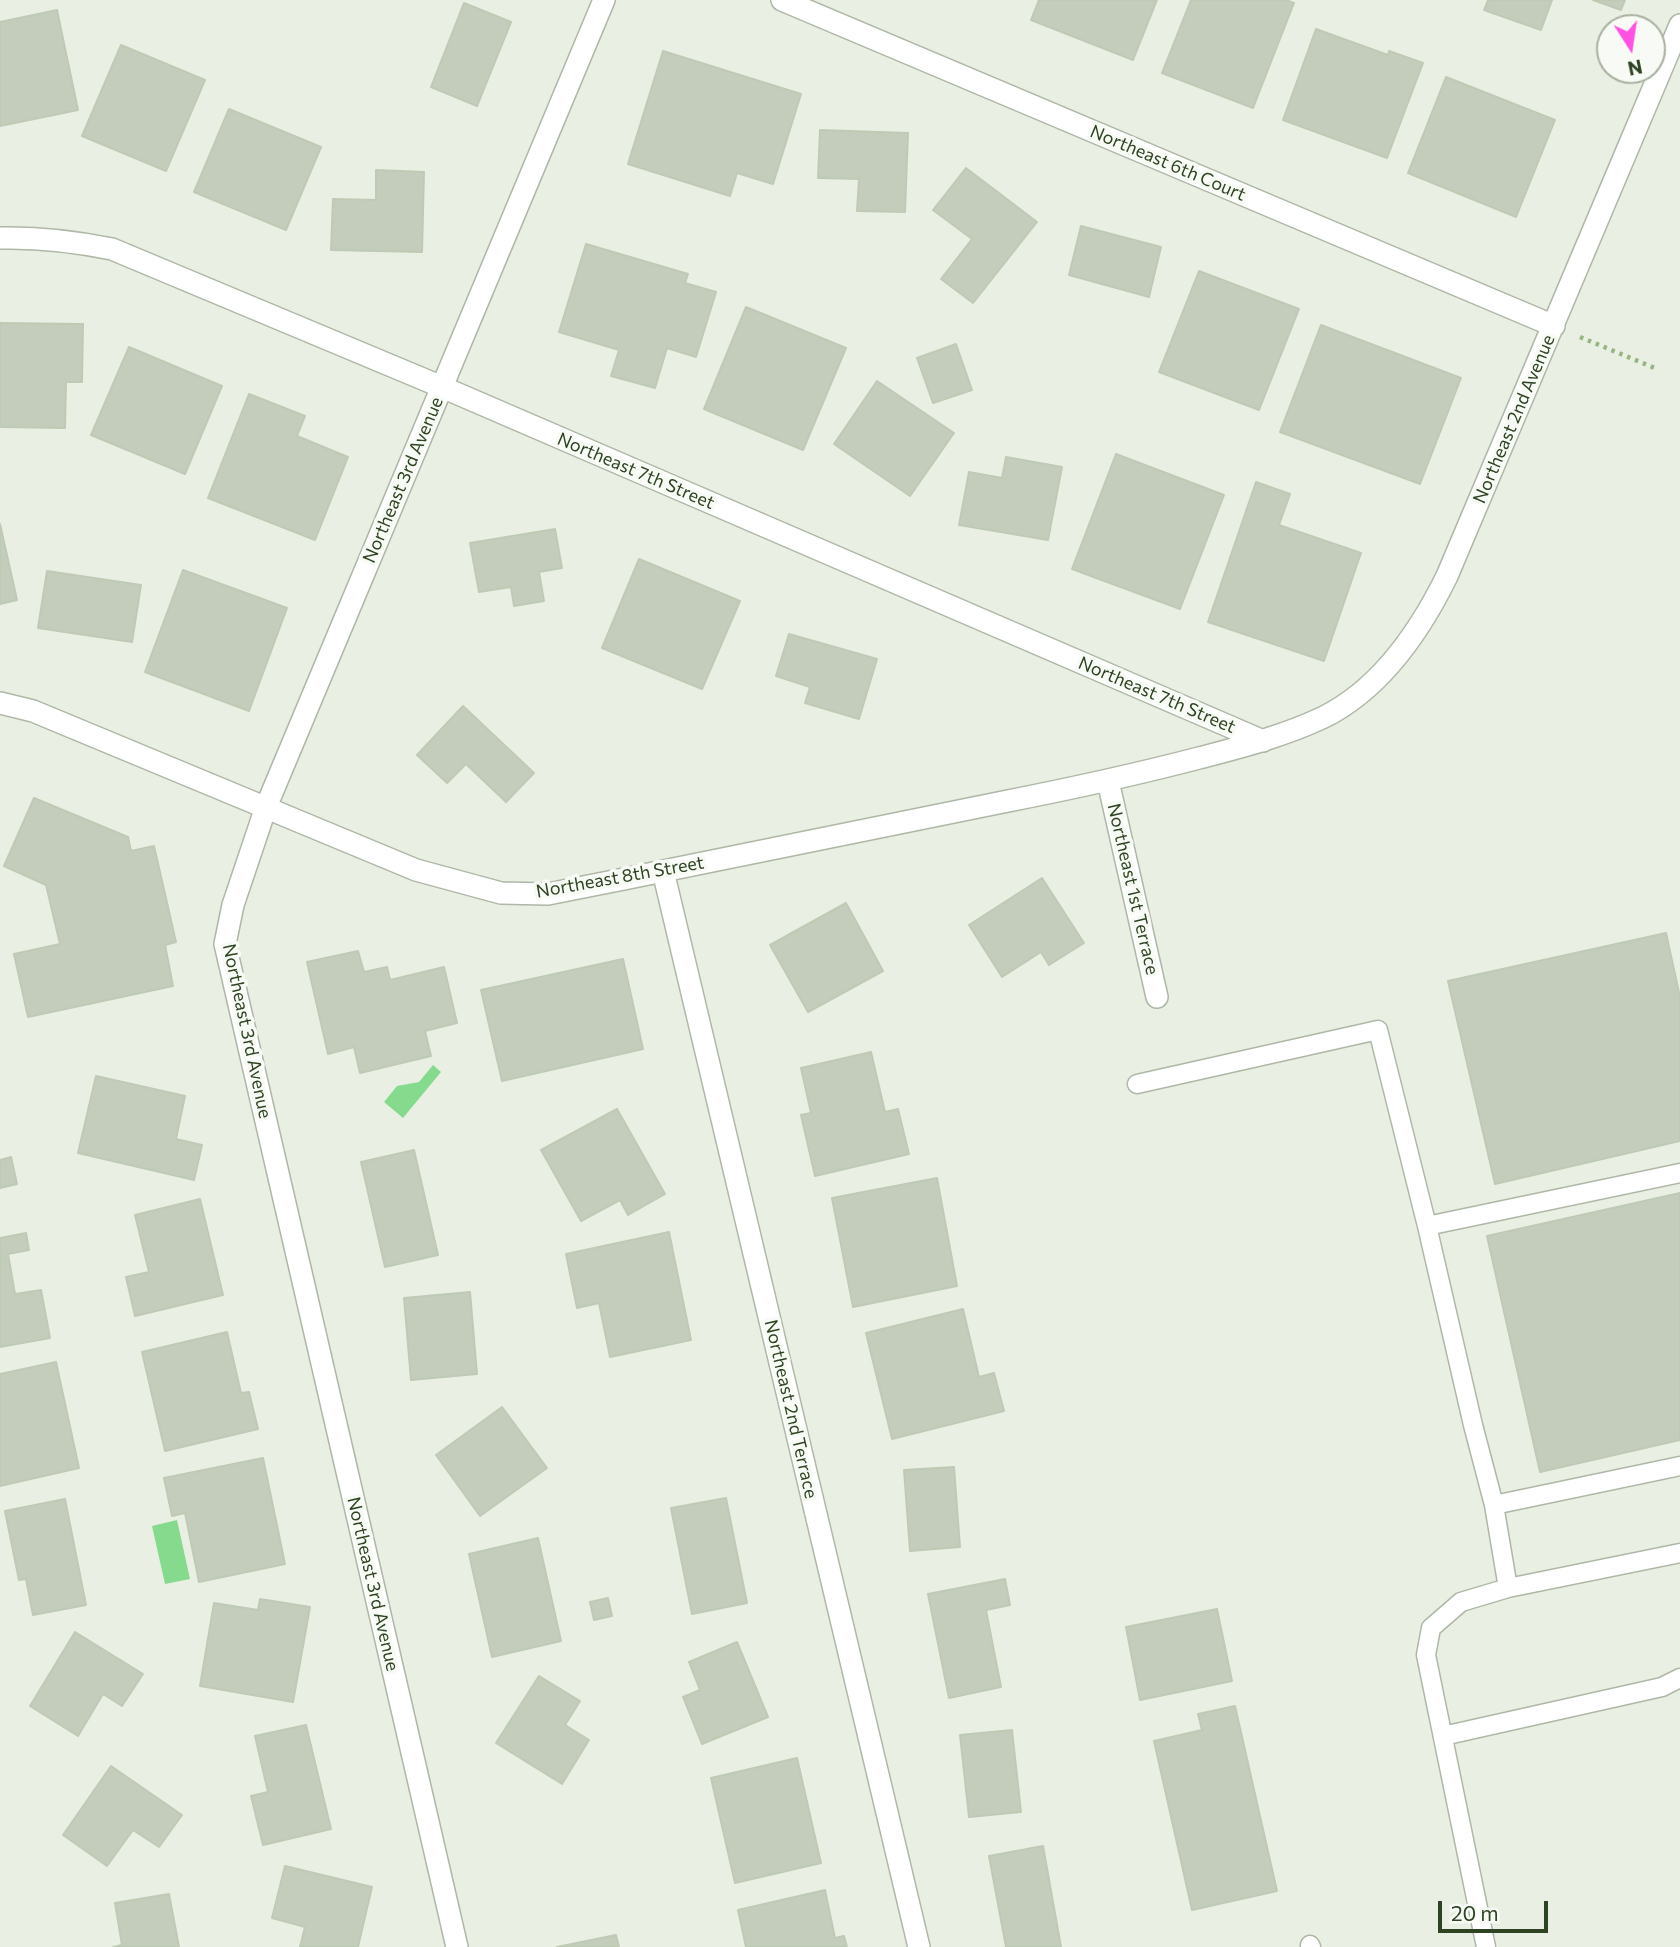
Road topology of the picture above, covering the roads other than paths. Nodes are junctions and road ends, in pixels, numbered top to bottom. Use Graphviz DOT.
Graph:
graph roads {
  1 [pos="604,0"];
  2 [pos="782,0"];
  3 [pos="1680,25"];
  4 [pos="0,238"];
  5 [pos="1554,326"];
  6 [pos="442,387"];
  7 [pos="0,703"];
  8 [pos="1263,741"];
  9 [pos="1108,781"];
  10 [pos="266,807"];
  11 [pos="663,871"];
  12 [pos="1157,997"];
  13 [pos="1137,1084"];
  14 [pos="1680,1173"];
  15 [pos="1427,1226"];
  16 [pos="1680,1465"];
  17 [pos="1494,1505"];
  18 [pos="1680,1553"];
  19 [pos="1508,1588"];
  20 [pos="1680,1678"];
  21 [pos="1443,1736"];
  22 [pos="457,1947"];
  23 [pos="919,1947"];
  24 [pos="1486,1947"];
  1 -- 6 [label="street, Northeast 3rd Avenue"];
  2 -- 5 [label="street, Northeast 6th Court"];
  3 -- 5 [label="street, Northeast 2nd Avenue"];
  4 -- 6 [label="street, Northeast 7th Street"];
  5 -- 8 [label="street, Northeast 2nd Avenue"];
  6 -- 8 [label="street, Northeast 7th Street"];
  6 -- 10 [label="street, Northeast 3rd Avenue"];
  7 -- 10 [label="street, Northeast 8th Street"];
  8 -- 9 [label="street, Northeast 8th Street"];
  9 -- 11 [label="street, Northeast 8th Street"];
  9 -- 12 [label="street, Northeast 1st Terrace"];
  10 -- 11 [label="street, Northeast 8th Street"];
  10 -- 22 [label="street, Northeast 3rd Avenue"];
  11 -- 23 [label="street, Northeast 2nd Terrace"];
  13 -- 15 [label="lane"];
  14 -- 15 [label="lane"];
  15 -- 17 [label="lane"];
  16 -- 17 [label="lane"];
  17 -- 19 [label="lane"];
  18 -- 19 [label="lane"];
  19 -- 21 [label="lane"];
  20 -- 21 [label="lane"];
  21 -- 24 [label="lane"];
}
